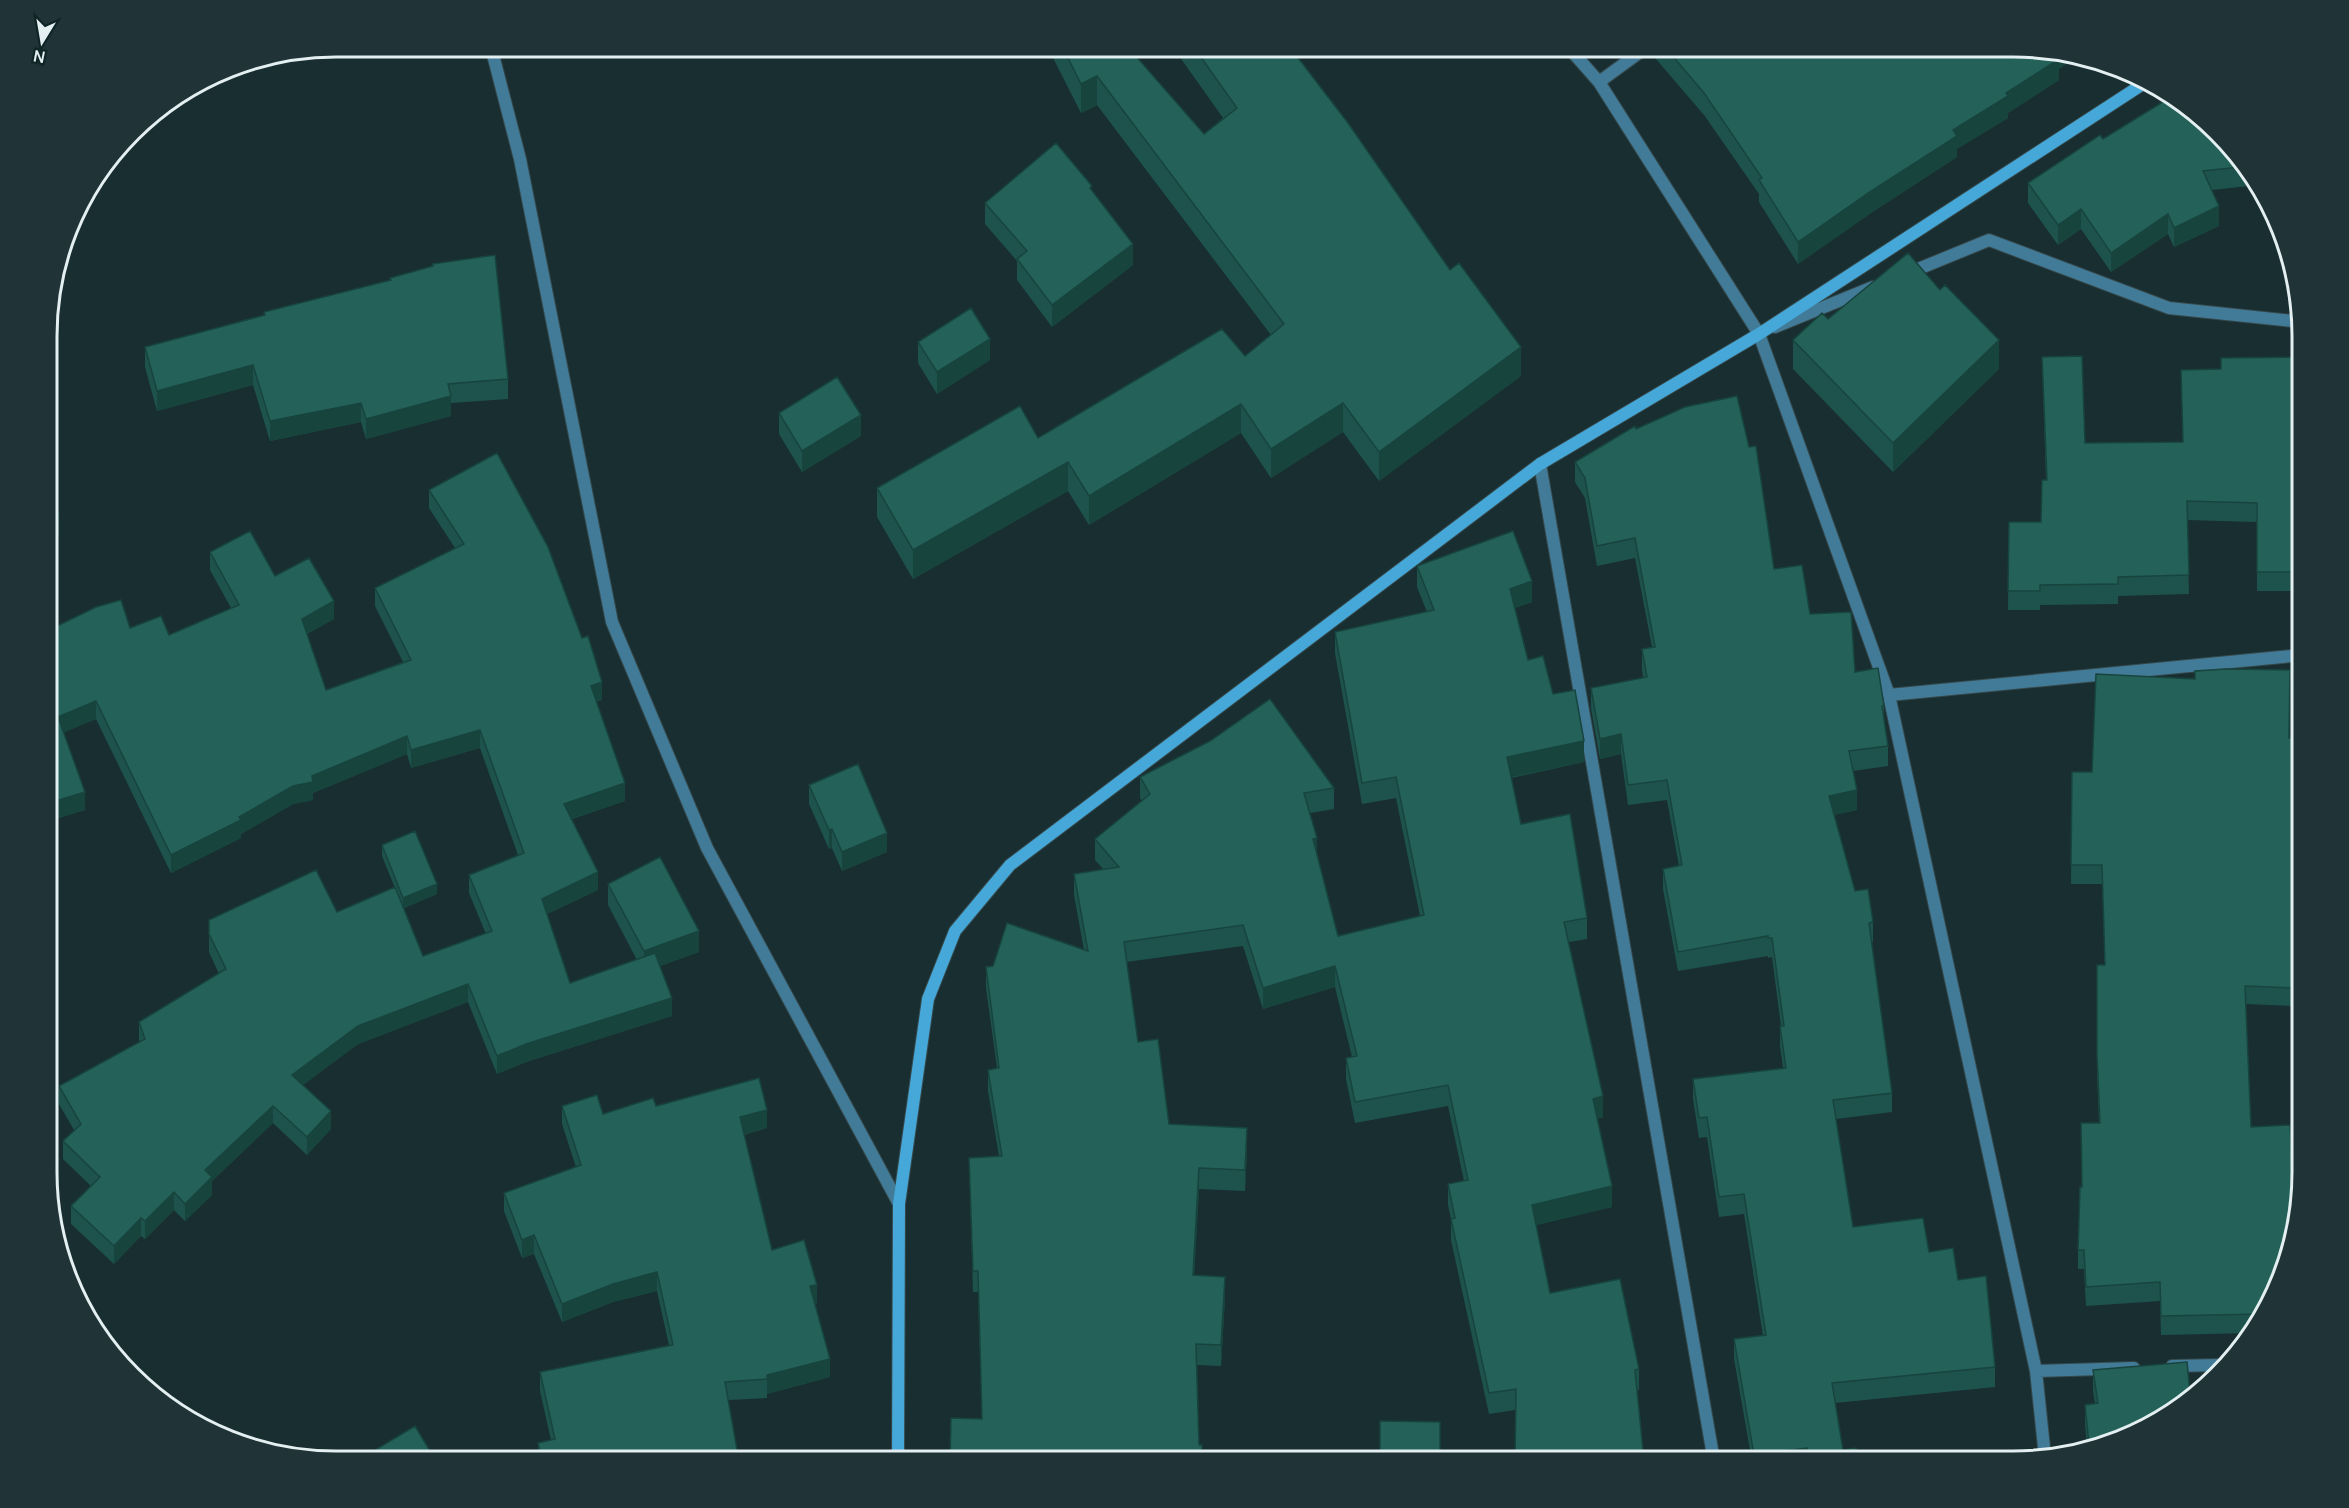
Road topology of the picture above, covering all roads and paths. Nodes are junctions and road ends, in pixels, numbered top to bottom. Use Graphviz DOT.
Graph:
graph roads {
  1 [pos="494,57"];
  2 [pos="1577,57"];
  3 [pos="1632,57"];
  4 [pos="1599,82"];
  5 [pos="2139,87"];
  6 [pos="2291,321"];
  7 [pos="1759,334"];
  8 [pos="1540,464"];
  9 [pos="2292,656"];
  10 [pos="1889,695"];
  11 [pos="899,1204"];
  12 [pos="2214,1365"];
  13 [pos="2036,1371"];
  14 [pos="2045,1449"];
  15 [pos="898,1451"];
  16 [pos="1712,1451"];
  1 -- 11 [label="street"];
  2 -- 4 [label="street"];
  3 -- 4 [label="street"];
  4 -- 7 [label="street"];
  5 -- 7 [label="main road"];
  6 -- 7 [label="street"];
  7 -- 8 [label="main road"];
  7 -- 10 [label="street"];
  8 -- 11 [label="main road"];
  8 -- 16 [label="street"];
  9 -- 10 [label="street"];
  10 -- 13 [label="street"];
  11 -- 15 [label="main road"];
  12 -- 13 [label="street"];
  13 -- 14 [label="street"];
}
